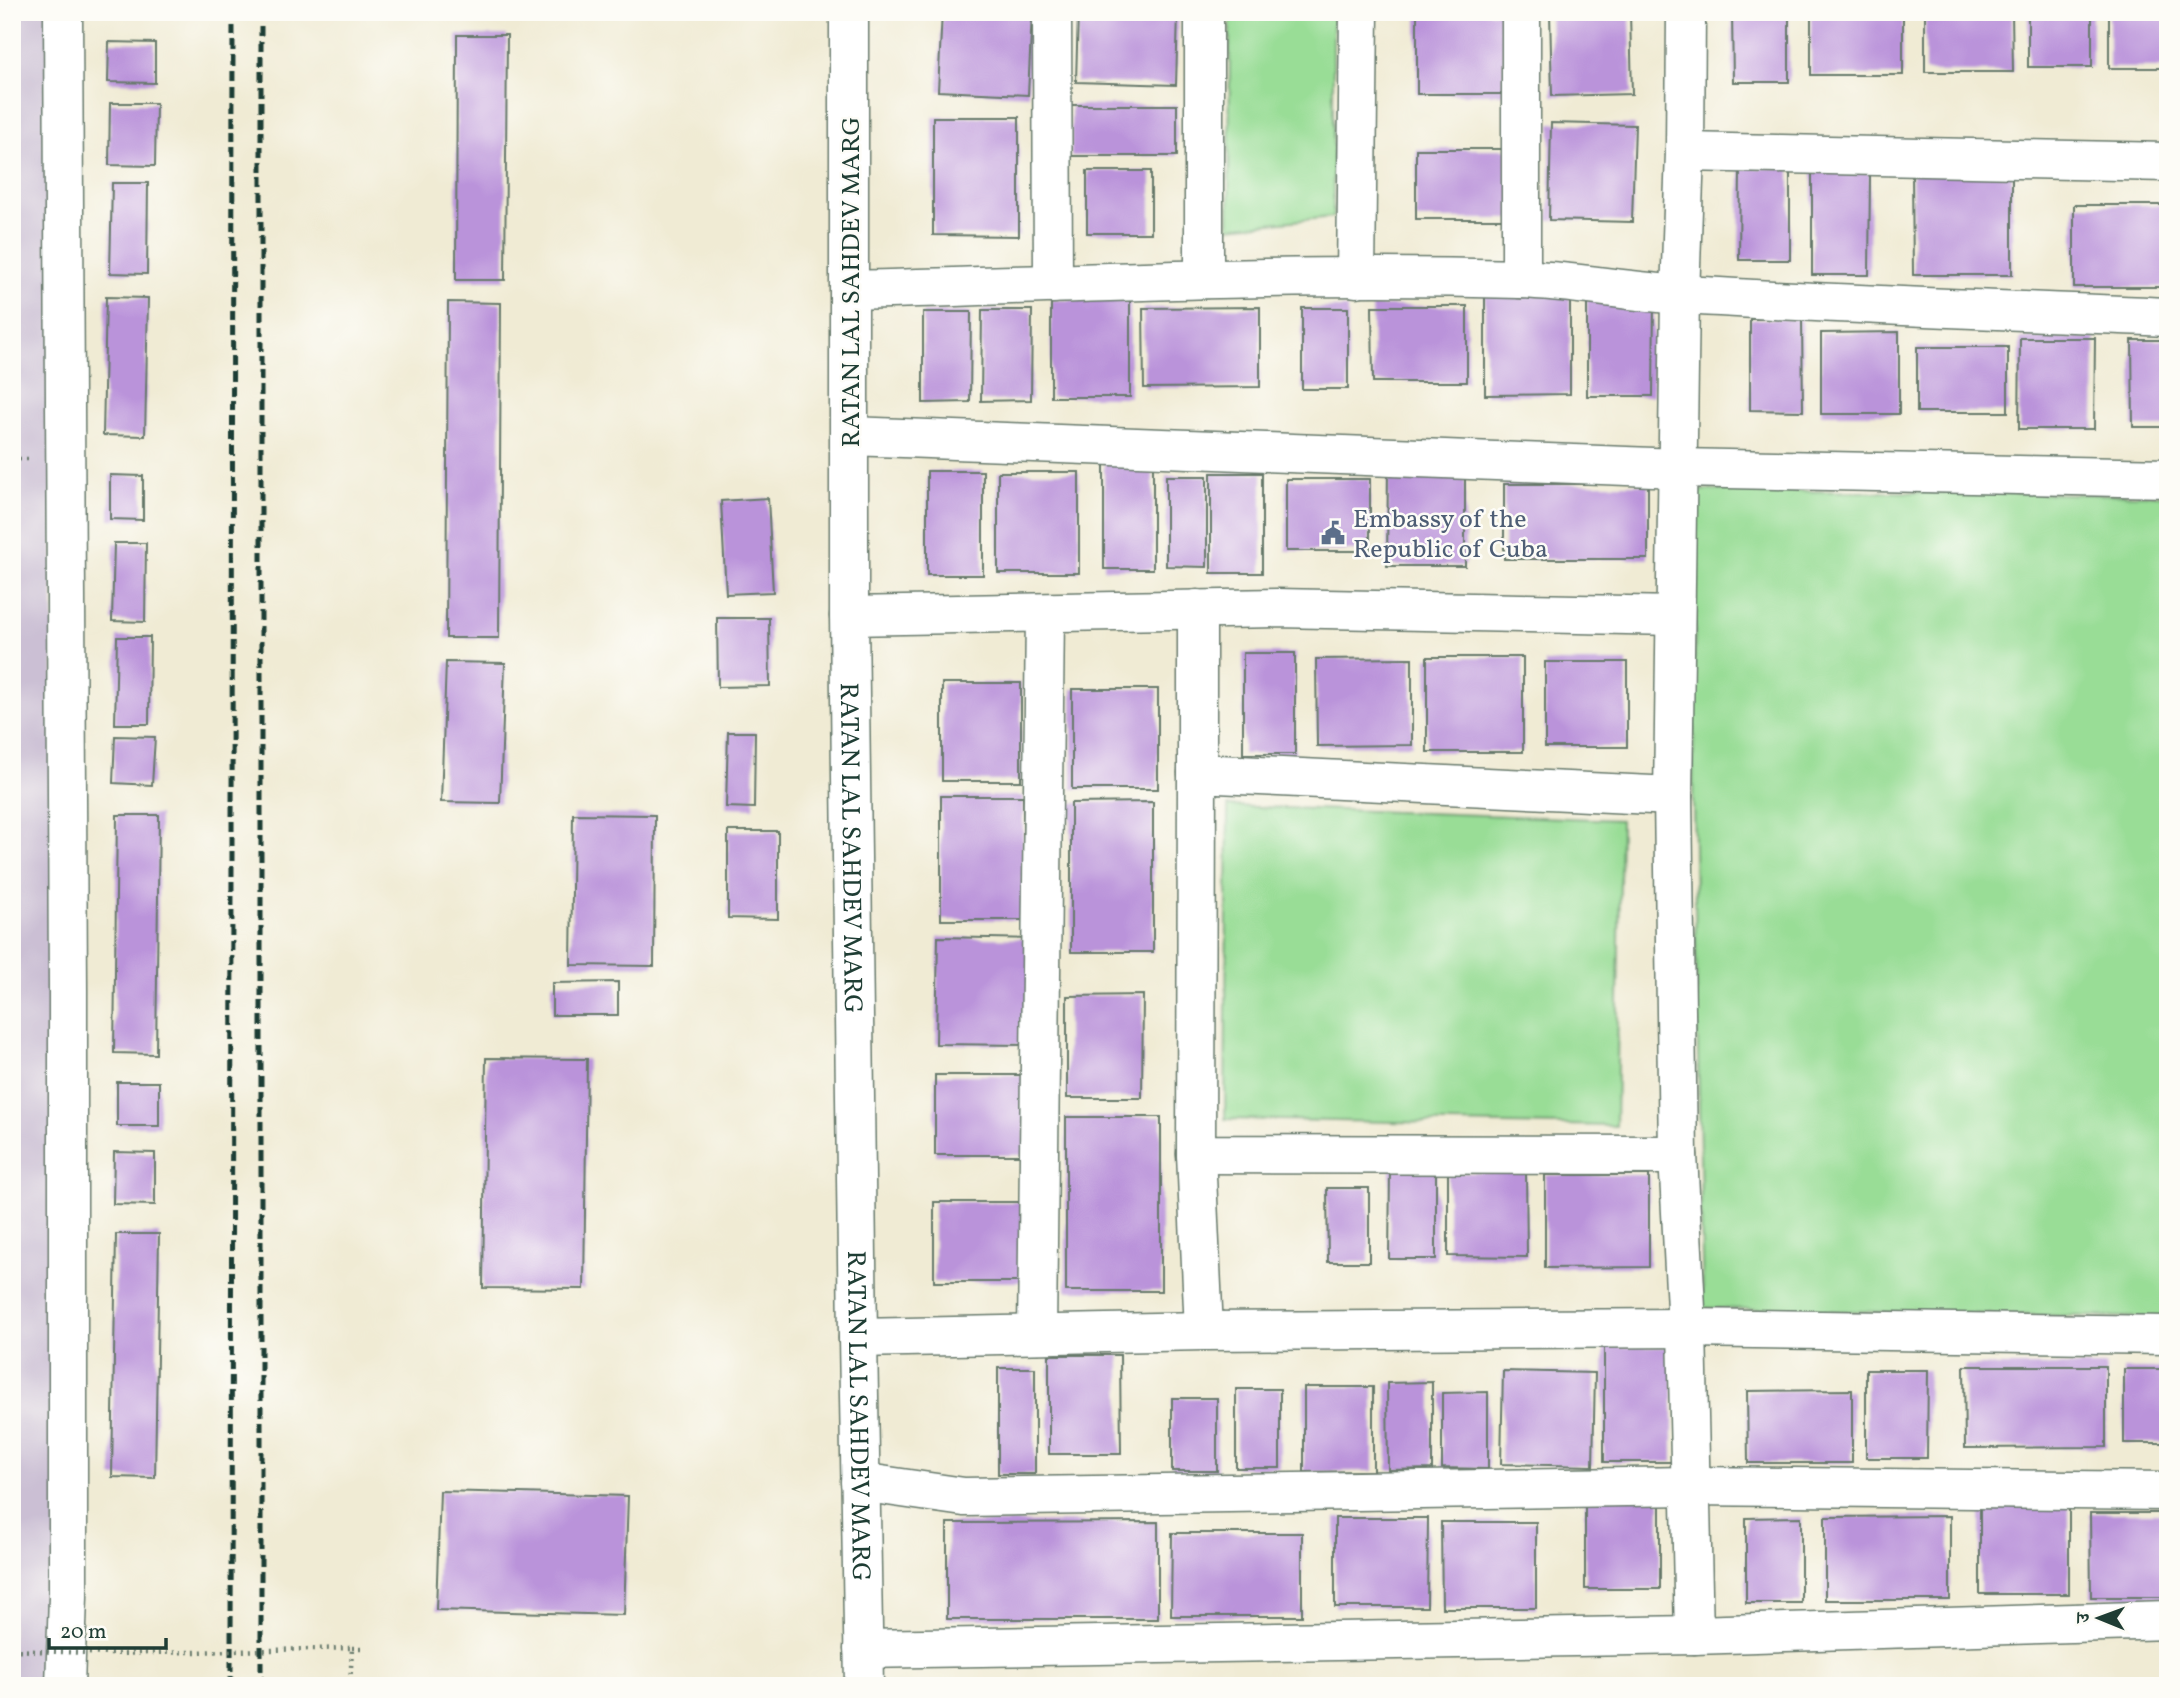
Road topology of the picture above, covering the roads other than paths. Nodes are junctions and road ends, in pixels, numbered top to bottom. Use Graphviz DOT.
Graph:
graph roads {
  1 [pos="63,12"];
  2 [pos="849,12"];
  3 [pos="1052,12"];
  4 [pos="1204,12"];
  5 [pos="1359,12"];
  6 [pos="1521,12"];
  7 [pos="1686,12"];
  8 [pos="1685,152"];
  9 [pos="2168,162"];
  10 [pos="1356,278"];
  11 [pos="1204,279"];
  12 [pos="1521,279"];
  13 [pos="1053,284"];
  14 [pos="851,290"];
  15 [pos="1680,295"];
  16 [pos="2168,317"];
  17 [pos="851,436"];
  18 [pos="1679,468"];
  19 [pos="2168,478"];
  20 [pos="1197,609"];
  21 [pos="1045,613"];
  22 [pos="849,616"];
  23 [pos="1675,616"];
  24 [pos="1197,773"];
  25 [pos="1673,796"];
  26 [pos="1196,1154"];
  27 [pos="1678,1155"];
  28 [pos="1687,1328"];
  29 [pos="1204,1331"];
  30 [pos="1037,1334"];
  31 [pos="2168,1335"];
  32 [pos="858,1338"];
  33 [pos="860,1482"];
  34 [pos="1690,1486"];
  35 [pos="2168,1491"];
  36 [pos="2168,1620"];
  37 [pos="1694,1635"];
  38 [pos="864,1667"];
  39 [pos="65,1686"];
  1 -- 39 [label="street"];
  2 -- 14 [label="street, RATAN LAL SAHDEV MARG"];
  3 -- 13 [label="street"];
  4 -- 11 [label="street"];
  5 -- 10 [label="street"];
  6 -- 12 [label="street"];
  7 -- 8 [label="street"];
  8 -- 9 [label="street"];
  8 -- 15 [label="street"];
  10 -- 11 [label="street"];
  10 -- 12 [label="street"];
  11 -- 13 [label="street"];
  12 -- 15 [label="street"];
  13 -- 14 [label="street"];
  14 -- 17 [label="street, RATAN LAL SAHDEV MARG"];
  15 -- 16 [label="street"];
  15 -- 18 [label="street"];
  17 -- 18 [label="street"];
  17 -- 22 [label="street, RATAN LAL SAHDEV MARG"];
  18 -- 19 [label="street"];
  18 -- 23 [label="street"];
  20 -- 21 [label="street"];
  20 -- 23 [label="street"];
  20 -- 24 [label="street"];
  21 -- 22 [label="street"];
  21 -- 30 [label="street"];
  22 -- 32 [label="street, RATAN LAL SAHDEV MARG"];
  23 -- 25 [label="street"];
  24 -- 25 [label="street"];
  24 -- 26 [label="street"];
  25 -- 27 [label="street"];
  26 -- 27 [label="street"];
  26 -- 29 [label="street"];
  27 -- 28 [label="street"];
  28 -- 29 [label="street"];
  28 -- 31 [label="street"];
  28 -- 34 [label="street"];
  29 -- 30 [label="street"];
  30 -- 32 [label="street"];
  32 -- 33 [label="street, RATAN LAL SAHDEV MARG"];
  33 -- 34 [label="street"];
  33 -- 38 [label="street, RATAN LAL SAHDEV MARG"];
  34 -- 35 [label="street"];
  34 -- 37 [label="street"];
  36 -- 37 [label="street"];
  37 -- 38 [label="street"];
}
